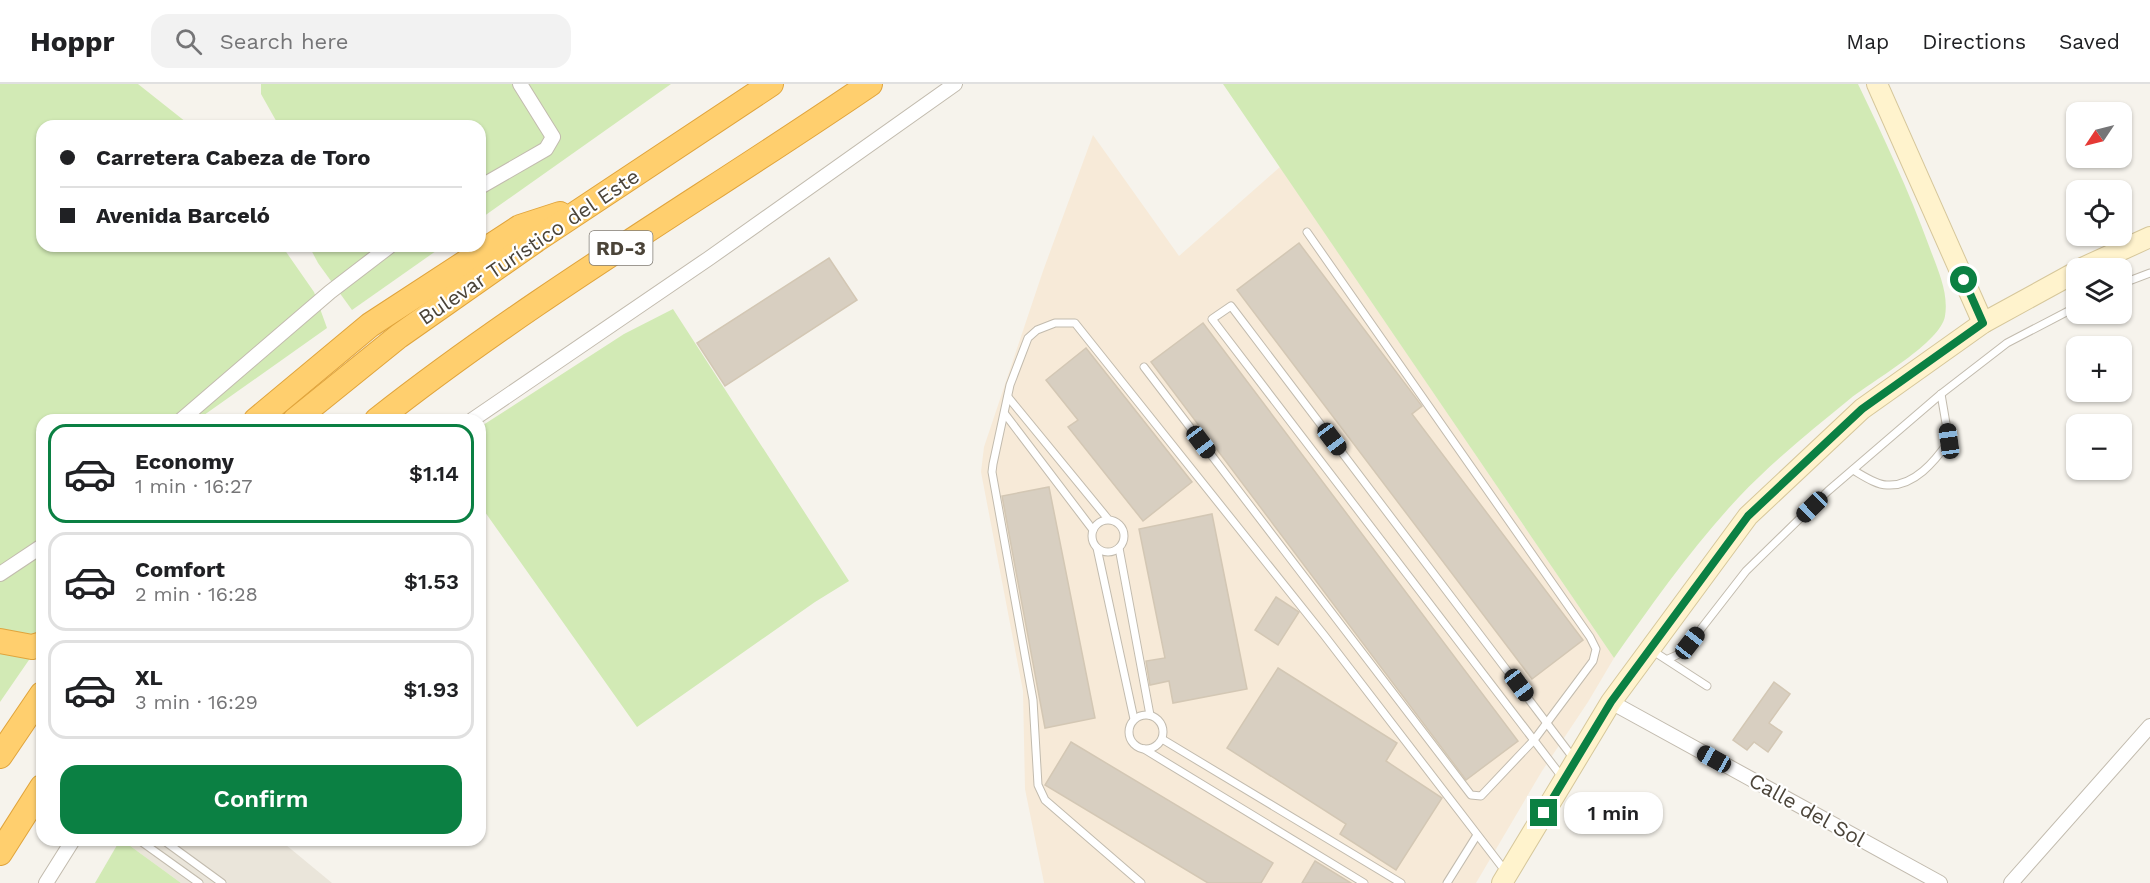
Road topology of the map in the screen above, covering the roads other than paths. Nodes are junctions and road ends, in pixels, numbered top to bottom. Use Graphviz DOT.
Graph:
graph roads {
  1 [pos="520,84"];
  2 [pos="771,84"];
  3 [pos="870,84"];
  4 [pos="955,84"];
  5 [pos="1877,84"];
  6 [pos="486,184"];
  7 [pos="591,204"];
  8 [pos="1307,232"];
  9 [pos="2150,237"];
  10 [pos="486,250"];
  11 [pos="382,252"];
  12 [pos="482,252"];
  13 [pos="2104,258"];
  14 [pos="2150,273"];
  15 [pos="2066,277"];
  16 [pos="2132,280"];
  17 [pos="2066,312"];
  18 [pos="1983,323"];
  19 [pos="1144,368"];
  20 [pos="1941,394"];
  21 [pos="1008,397"];
  22 [pos="188,414"];
  23 [pos="263,414"];
  24 [pos="302,414"];
  25 [pos="385,414"];
  26 [pos="481,414"];
  27 [pos="1005,414"];
  28 [pos="1853,470"];
  29 [pos="1108,519"];
  30 [pos="1093,530"];
  31 [pos="1097,548"];
  32 [pos="1119,548"];
  33 [pos="36,550"];
  34 [pos="0,574"];
  35 [pos="0,641"];
  36 [pos="36,646"];
  37 [pos="1650,650"];
  38 [pos="1668,659"];
  39 [pos="1707,686"];
  40 [pos="1611,702"];
  41 [pos="36,703"];
  42 [pos="1150,715"];
  43 [pos="1134,719"];
  44 [pos="1547,723"];
  45 [pos="2150,726"];
  46 [pos="1162,739"];
  47 [pos="1534,740"];
  48 [pos="1144,749"];
  49 [pos="0,756"];
  50 [pos="1576,761"];
  51 [pos="1564,780"];
  52 [pos="36,796"];
  53 [pos="1477,835"];
  54 [pos="70,846"];
  55 [pos="147,846"];
  56 [pos="171,846"];
  57 [pos="0,853"];
  58 [pos="1505,879"];
  59 [pos="46,883"];
  60 [pos="199,883"];
  61 [pos="222,883"];
  62 [pos="1141,883"];
  63 [pos="1364,883"];
  64 [pos="1401,883"];
  65 [pos="1447,883"];
  66 [pos="1940,883"];
  67 [pos="2011,883"];
  1 -- 6 [label="street"];
  2 -- 7 [label="highway, Bulevar Turístico del Este / RD-3"];
  3 -- 25 [label="highway, RD-3"];
  4 -- 26 [label="street"];
  5 -- 18 [label="street"];
  7 -- 10 [label="highway"];
  7 -- 24 [label="highway, Bulevar Turístico del Este / RD-3"];
  8 -- 44 [label="lane"];
  9 -- 13 [label="street"];
  11 -- 22 [label="street"];
  12 -- 23 [label="highway"];
  14 -- 16 [label="lane"];
  15 -- 18 [label="street"];
  17 -- 20 [label="lane"];
  18 -- 37 [label="street"];
  19 -- 47 [label="lane"];
  20 -- 28 [label="lane"];
  20 -- 28 [label="lane"];
  21 -- 27 [label="lane"];
  21 -- 29 [label="lane"];
  21 -- 53 [label="lane"];
  27 -- 30 [label="lane"];
  27 -- 62 [label="lane"];
  28 -- 38 [label="lane"];
  29 -- 30 [label="lane"];
  29 -- 32 [label="lane"];
  30 -- 31 [label="lane"];
  31 -- 32 [label="lane"];
  31 -- 43 [label="lane"];
  32 -- 42 [label="lane"];
  33 -- 34 [label="street"];
  35 -- 36 [label="highway"];
  37 -- 38 [label="lane"];
  37 -- 40 [label="street"];
  38 -- 39 [label="lane"];
  40 -- 50 [label="street"];
  40 -- 66 [label="street, Calle del Sol"];
  41 -- 49 [label="highway"];
  42 -- 43 [label="lane"];
  42 -- 46 [label="lane"];
  43 -- 48 [label="lane"];
  44 -- 47 [label="lane"];
  44 -- 47 [label="lane"];
  44 -- 50 [label="lane"];
  45 -- 67 [label="street"];
  46 -- 48 [label="lane"];
  46 -- 64 [label="lane"];
  47 -- 51 [label="lane"];
  48 -- 63 [label="lane"];
  50 -- 51 [label="street"];
  51 -- 58 [label="street"];
  52 -- 57 [label="highway"];
  53 -- 58 [label="lane"];
  53 -- 65 [label="lane"];
  54 -- 59 [label="street"];
  55 -- 60 [label="lane"];
  56 -- 61 [label="lane"];
}
